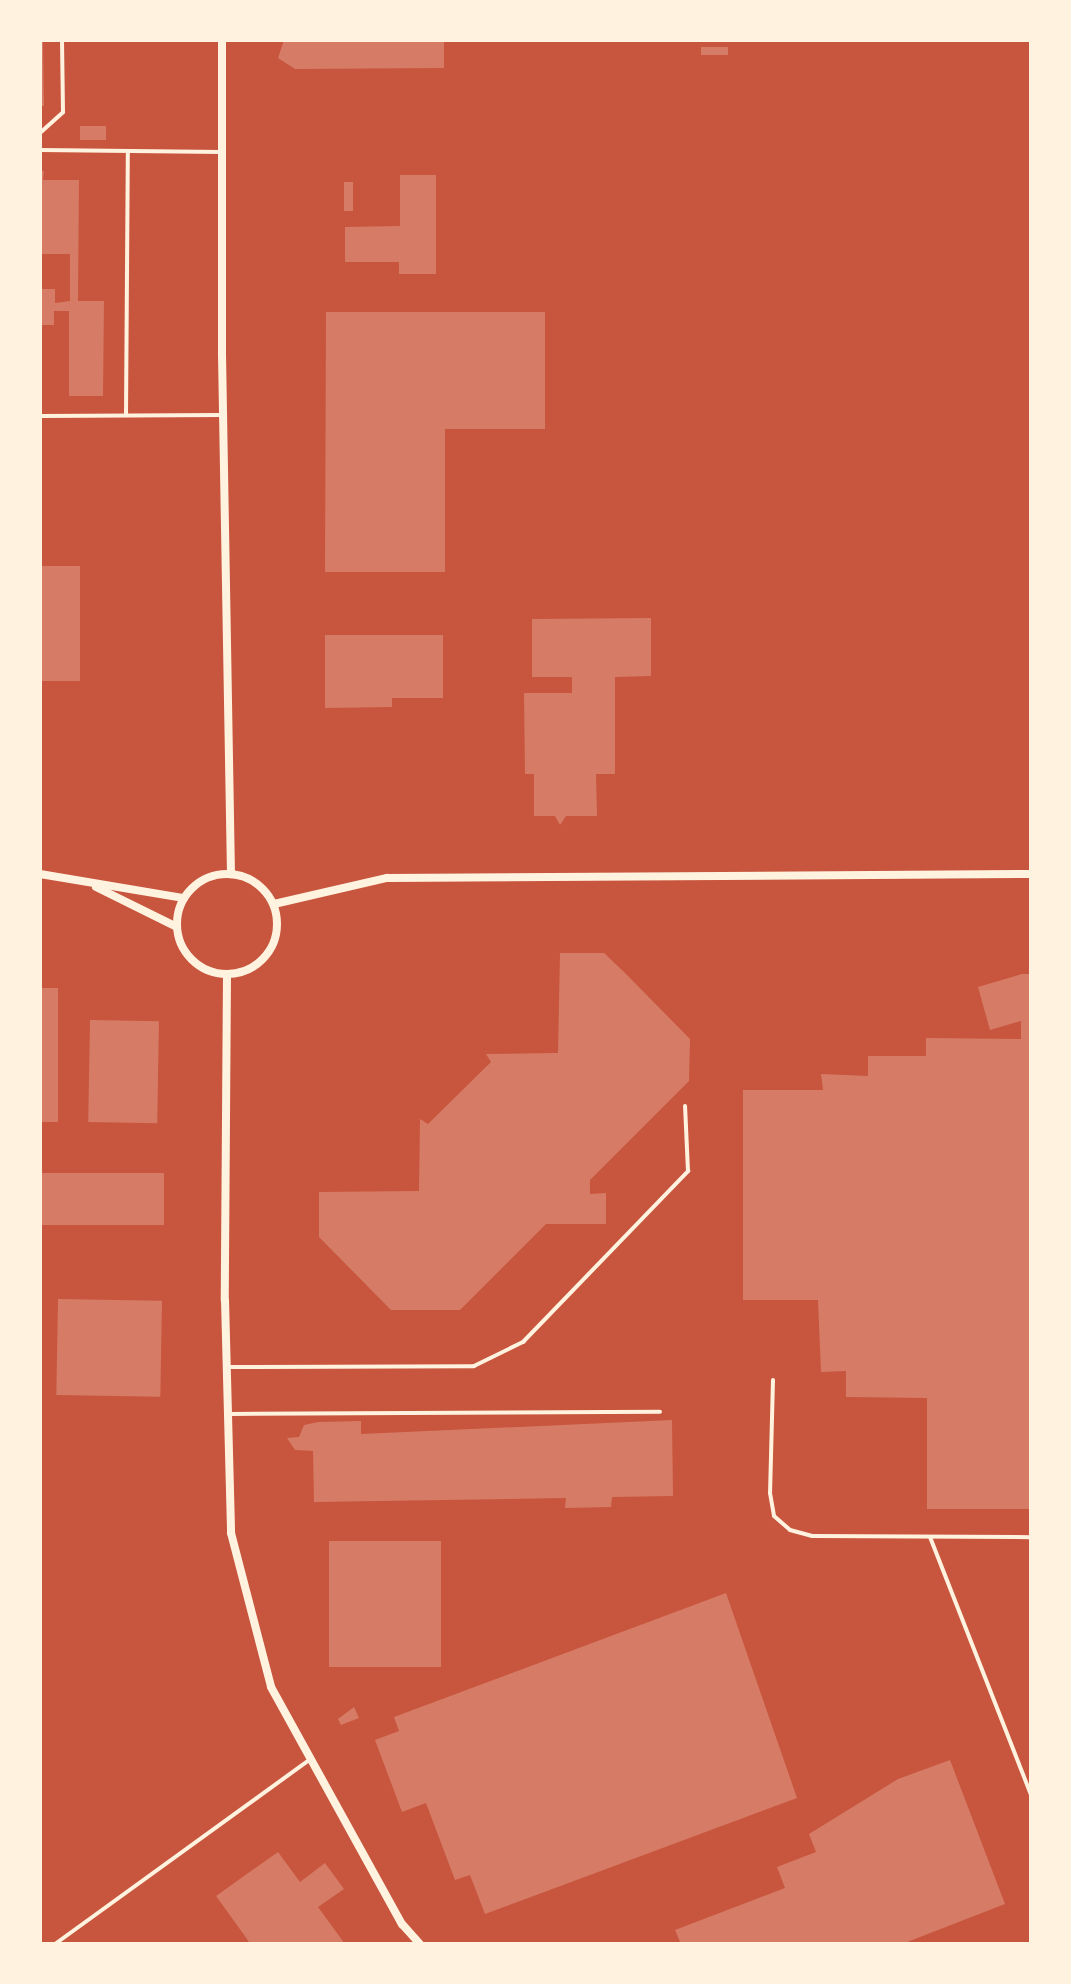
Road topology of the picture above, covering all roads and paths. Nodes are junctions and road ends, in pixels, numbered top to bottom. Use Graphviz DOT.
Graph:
graph roads {
  1 [pos="62,40"];
  2 [pos="222,40"];
  3 [pos="40,133"];
  4 [pos="40,150"];
  5 [pos="128,151"];
  6 [pos="223,152"];
  7 [pos="126,415"];
  8 [pos="223,415"];
  9 [pos="40,416"];
  10 [pos="40,874"];
  11 [pos="231,874"];
  12 [pos="1031,874"];
  13 [pos="91,884"];
  14 [pos="184,898"];
  15 [pos="274,904"];
  16 [pos="177,927"];
  17 [pos="227,975"];
  18 [pos="685,1106"];
  19 [pos="227,1367"];
  20 [pos="773,1380"];
  21 [pos="660,1412"];
  22 [pos="228,1414"];
  23 [pos="930,1537"];
  24 [pos="1031,1537"];
  25 [pos="311,1759"];
  26 [pos="1031,1795"];
  27 [pos="55,1944"];
  28 [pos="420,1944"];
  1 -- 3 [label="lane"];
  2 -- 6 [label="street"];
  4 -- 5 [label="lane"];
  5 -- 6 [label="lane"];
  5 -- 7 [label="lane"];
  6 -- 8 [label="street"];
  7 -- 8 [label="lane"];
  7 -- 9 [label="lane"];
  8 -- 11 [label="street"];
  10 -- 13 [label="street"];
  11 -- 14 [label="street"];
  11 -- 15 [label="street"];
  12 -- 15 [label="street"];
  13 -- 14 [label="street"];
  13 -- 16 [label="street"];
  14 -- 16 [label="street"];
  15 -- 17 [label="street"];
  16 -- 17 [label="street"];
  17 -- 19 [label="street"];
  18 -- 19 [label="lane"];
  19 -- 22 [label="street"];
  20 -- 23 [label="lane"];
  21 -- 22 [label="lane"];
  22 -- 25 [label="street"];
  23 -- 24 [label="lane"];
  23 -- 26 [label="lane"];
  25 -- 27 [label="lane"];
  25 -- 28 [label="street"];
}
